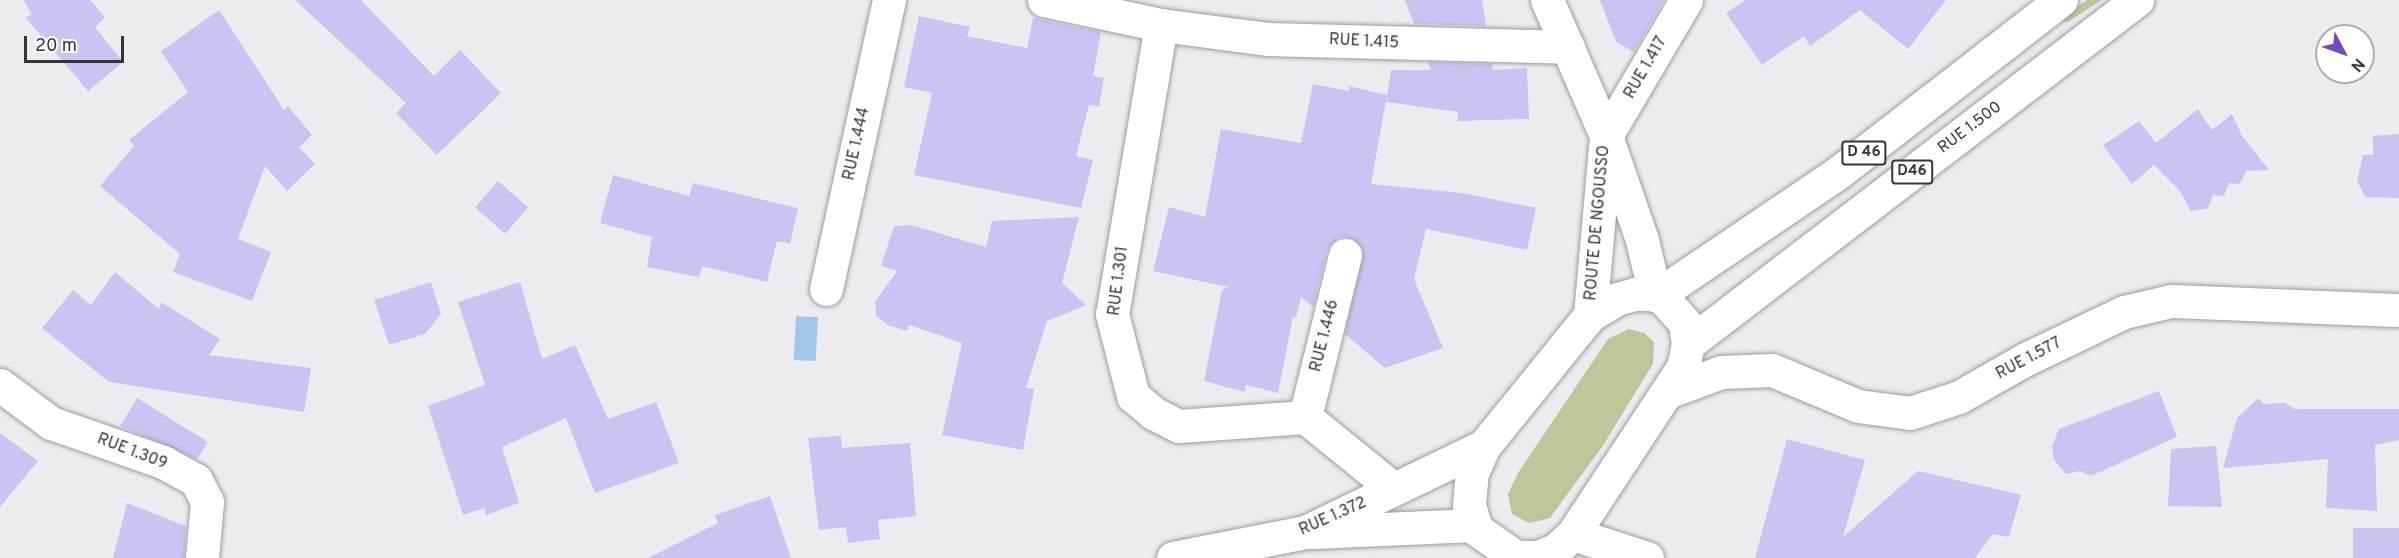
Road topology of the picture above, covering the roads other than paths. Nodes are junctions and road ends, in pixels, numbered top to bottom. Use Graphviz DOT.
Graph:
graph roads {
  1 [pos="889,0"];
  2 [pos="1044,0"];
  3 [pos="1547,0"];
  4 [pos="1686,0"];
  5 [pos="2061,0"];
  6 [pos="2137,0"];
  7 [pos="1161,25"];
  8 [pos="1568,47"];
  9 [pos="1606,136"];
  10 [pos="1345,255"];
  11 [pos="826,289"];
  12 [pos="1657,295"];
  13 [pos="2399,310"];
  14 [pos="1590,315"];
  15 [pos="1688,344"];
  16 [pos="0,385"];
  17 [pos="1670,391"];
  18 [pos="1305,417"];
  19 [pos="1484,446"];
  20 [pos="1394,489"];
  21 [pos="1475,525"];
  22 [pos="1305,532"];
  23 [pos="1573,534"];
  24 [pos="1516,557"];
  25 [pos="202,558"];
  26 [pos="1173,558"];
  27 [pos="1647,558"];
  1 -- 11 [label="street, RUE 1.444"];
  2 -- 7 [label="street"];
  3 -- 8 [label="street, ROUTE DE NGOUSSO"];
  4 -- 9 [label="street, RUE 1.417"];
  5 -- 12 [label="street, D 46"];
  6 -- 15 [label="street, RUE 1.500 / D46"];
  7 -- 8 [label="street, RUE 1.415"];
  7 -- 18 [label="street, RUE 1.301"];
  8 -- 9 [label="street, ROUTE DE NGOUSSO"];
  9 -- 12 [label="street"];
  9 -- 14 [label="street, ROUTE DE NGOUSSO"];
  10 -- 18 [label="street, RUE 1.446"];
  12 -- 14 [label="street"];
  12 -- 15 [label="street"];
  13 -- 17 [label="street, RUE 1.577"];
  14 -- 19 [label="street"];
  15 -- 17 [label="street"];
  16 -- 25 [label="street, RUE 1.309"];
  17 -- 23 [label="street"];
  18 -- 20 [label="street"];
  19 -- 20 [label="street, RUE 1.372"];
  19 -- 21 [label="street"];
  20 -- 22 [label="street, RUE 1.372"];
  21 -- 22 [label="street"];
  21 -- 24 [label="street"];
  22 -- 26 [label="street, RUE 1.372"];
  23 -- 24 [label="street"];
  23 -- 27 [label="street"];
}
